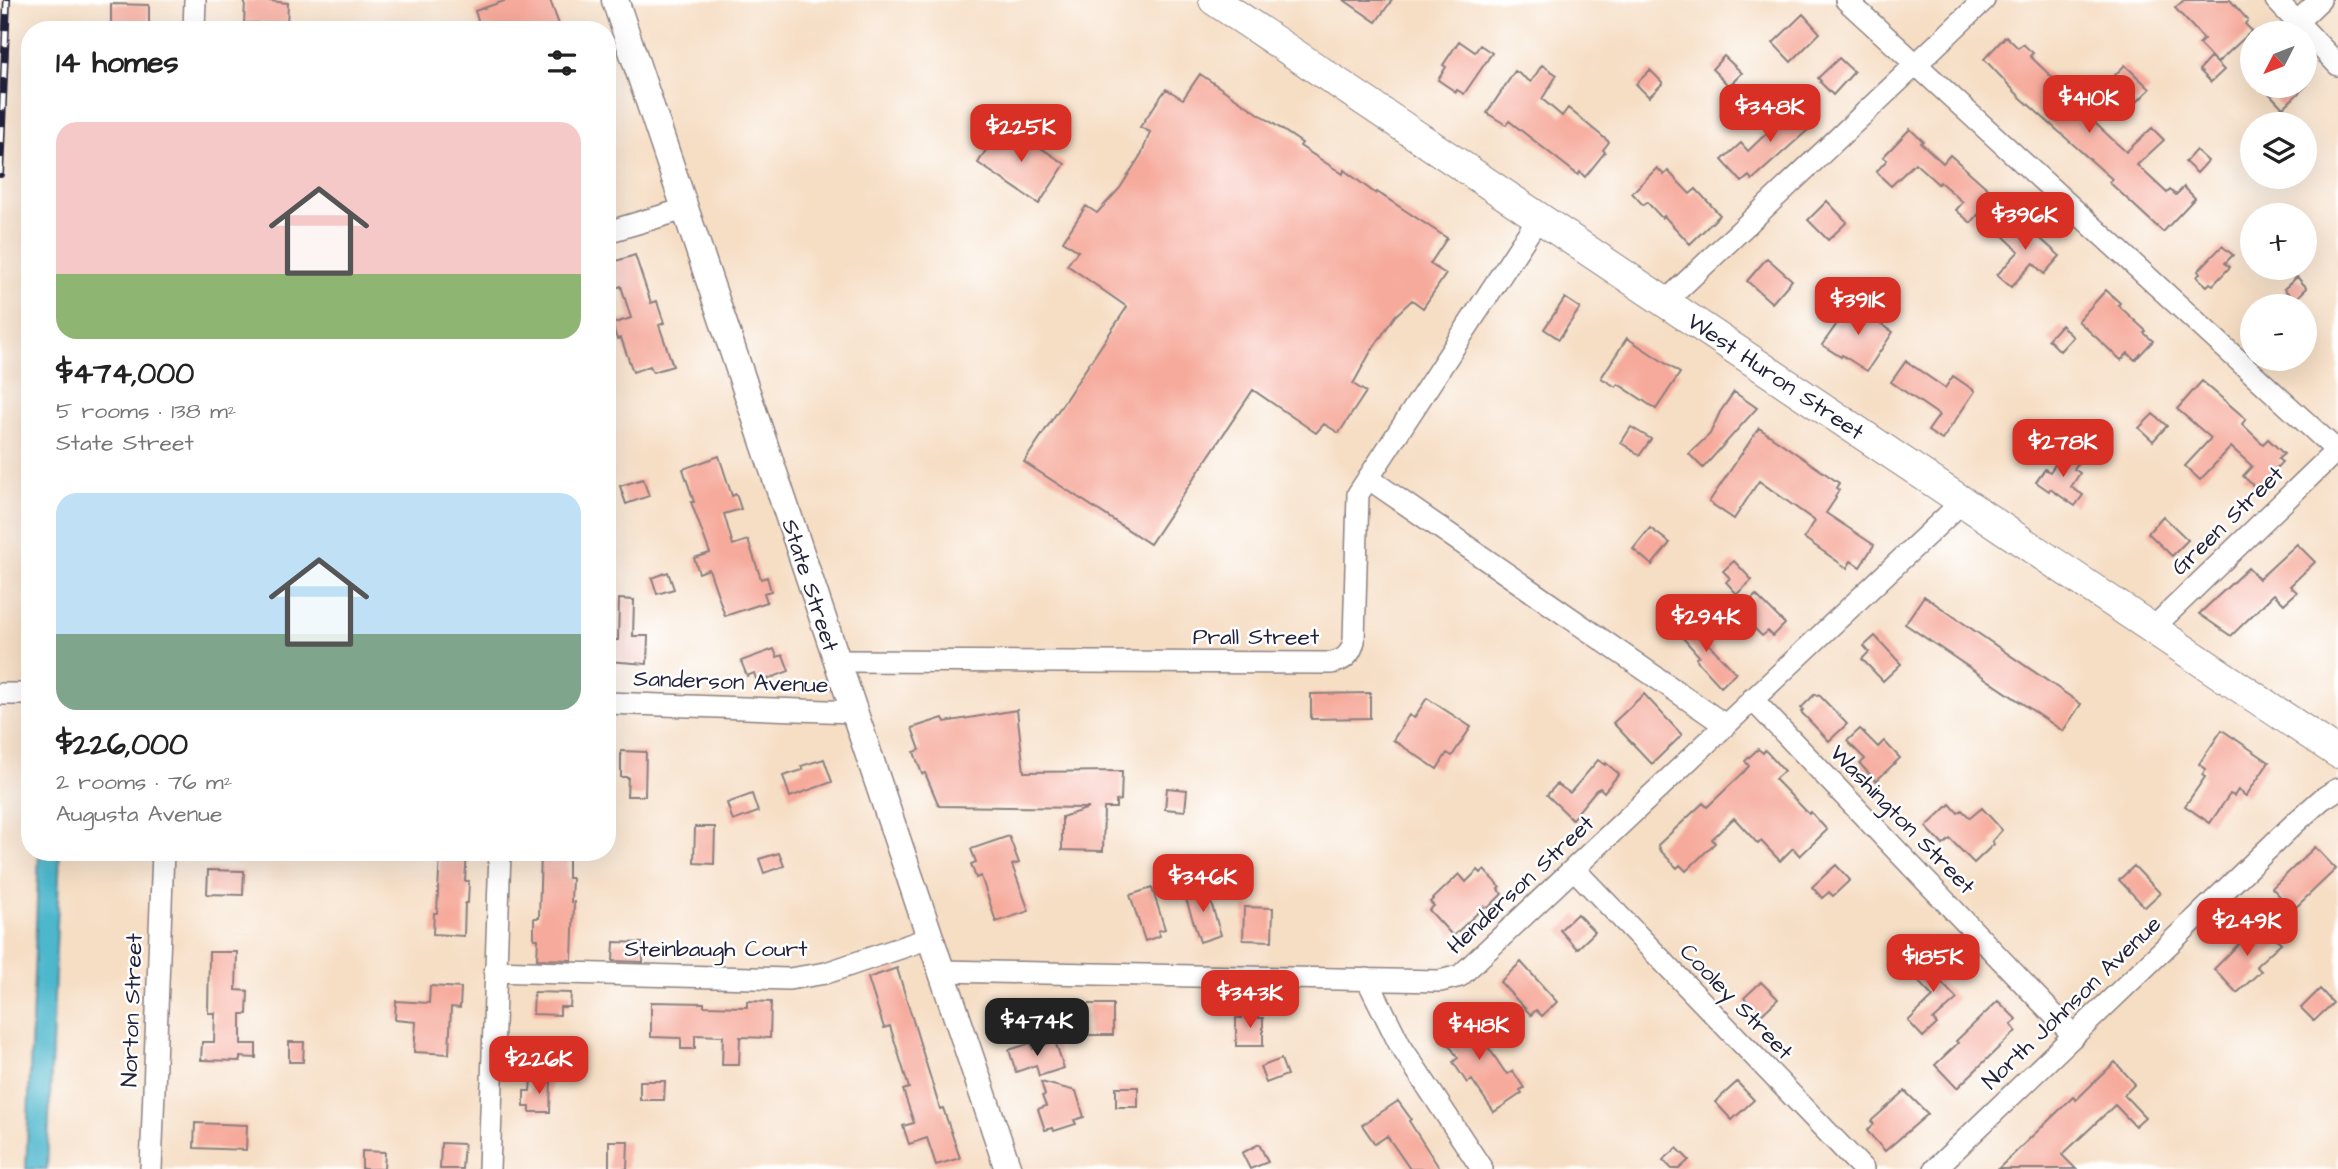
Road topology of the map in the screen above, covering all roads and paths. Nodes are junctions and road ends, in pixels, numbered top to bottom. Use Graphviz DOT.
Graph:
graph roads {
  1 [pos="195,0"];
  2 [pos="615,0"];
  3 [pos="1846,0"];
  4 [pos="1984,0"];
  5 [pos="2276,0"];
  6 [pos="2320,0"];
  7 [pos="1229,4"];
  8 [pos="194,21"];
  9 [pos="2296,21"];
  10 [pos="2298,21"];
  11 [pos="2317,43"];
  12 [pos="1916,65"];
  13 [pos="2338,65"];
  14 [pos="685,209"];
  15 [pos="1539,217"];
  16 [pos="616,229"];
  17 [pos="1665,302"];
  18 [pos="2337,449"];
  19 [pos="1368,478"];
  20 [pos="1963,501"];
  21 [pos="2153,628"];
  22 [pos="836,662"];
  23 [pos="0,694"];
  24 [pos="21,694"];
  25 [pos="1752,699"];
  26 [pos="616,703"];
  27 [pos="853,712"];
  28 [pos="1725,725"];
  29 [pos="2338,752"];
  30 [pos="2338,789"];
  31 [pos="163,861"];
  32 [pos="500,861"];
  33 [pos="1574,869"];
  34 [pos="930,938"];
  35 [pos="495,971"];
  36 [pos="941,971"];
  37 [pos="1367,979"];
  38 [pos="2074,1036"];
  39 [pos="151,1169"];
  40 [pos="489,1169"];
  41 [pos="1007,1169"];
  42 [pos="1482,1169"];
  43 [pos="1863,1169"];
  44 [pos="1936,1169"];
  1 -- 8 [label="street"];
  2 -- 14 [label="main road, State Street"];
  3 -- 12 [label="street"];
  4 -- 12 [label="street"];
  5 -- 9 [label="street"];
  6 -- 10 [label="street"];
  7 -- 15 [label="highway, West Huron Street"];
  11 -- 13 [label="street"];
  12 -- 17 [label="street"];
  12 -- 18 [label="street"];
  14 -- 16 [label="street"];
  14 -- 22 [label="main road, State Street"];
  15 -- 17 [label="highway, West Huron Street"];
  15 -- 19 [label="street, Prall Street"];
  17 -- 20 [label="highway, West Huron Street"];
  18 -- 21 [label="street, Green Street"];
  19 -- 22 [label="street, Prall Street"];
  19 -- 28 [label="street"];
  20 -- 21 [label="highway, West Huron Street"];
  20 -- 25 [label="street, Henderson Street"];
  21 -- 29 [label="highway, West Huron Street"];
  22 -- 27 [label="main road, State Street"];
  23 -- 24 [label="street"];
  25 -- 28 [label="street, Henderson Street"];
  25 -- 38 [label="street, Washington Street"];
  26 -- 27 [label="street, Sanderson Avenue"];
  27 -- 34 [label="main road, State Street"];
  28 -- 33 [label="street, Henderson Street"];
  30 -- 38 [label="street, North Johnson Avenue"];
  31 -- 39 [label="street, Norton Street"];
  32 -- 35 [label="street"];
  33 -- 37 [label="street, Henderson Street"];
  33 -- 43 [label="street, Cooley Street"];
  34 -- 35 [label="street, Steinbaugh Court"];
  34 -- 36 [label="main road, State Street"];
  35 -- 40 [label="street"];
  36 -- 37 [label="street, Henderson Street"];
  36 -- 41 [label="main road, State Street"];
  37 -- 42 [label="street"];
  38 -- 44 [label="street, North Johnson Avenue"];
}
